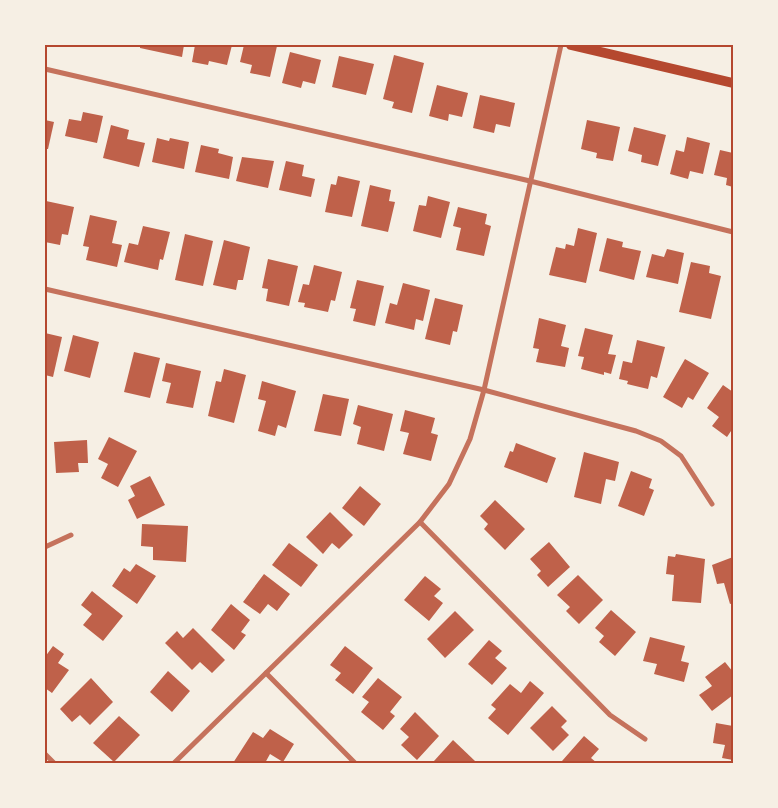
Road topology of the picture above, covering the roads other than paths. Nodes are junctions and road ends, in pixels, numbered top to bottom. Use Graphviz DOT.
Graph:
graph roads {
  1 [pos="561,45"];
  2 [pos="571,45"];
  3 [pos="45,69"];
  4 [pos="733,83"];
  5 [pos="530,181"];
  6 [pos="733,232"];
  7 [pos="45,289"];
  8 [pos="484,390"];
  9 [pos="712,504"];
  10 [pos="420,522"];
  11 [pos="71,535"];
  12 [pos="45,547"];
  13 [pos="266,673"];
  14 [pos="645,739"];
  15 [pos="45,754"];
  16 [pos="54,763"];
  17 [pos="174,763"];
  18 [pos="355,763"];
  1 -- 5 [label="street"];
  2 -- 4 [label="main road"];
  3 -- 5 [label="street"];
  5 -- 6 [label="street"];
  5 -- 8 [label="street"];
  7 -- 8 [label="street"];
  8 -- 9 [label="street"];
  8 -- 10 [label="street"];
  10 -- 13 [label="street"];
  10 -- 14 [label="street"];
  11 -- 12 [label="street"];
  13 -- 17 [label="street"];
  13 -- 18 [label="street"];
  15 -- 16 [label="street"];
}
